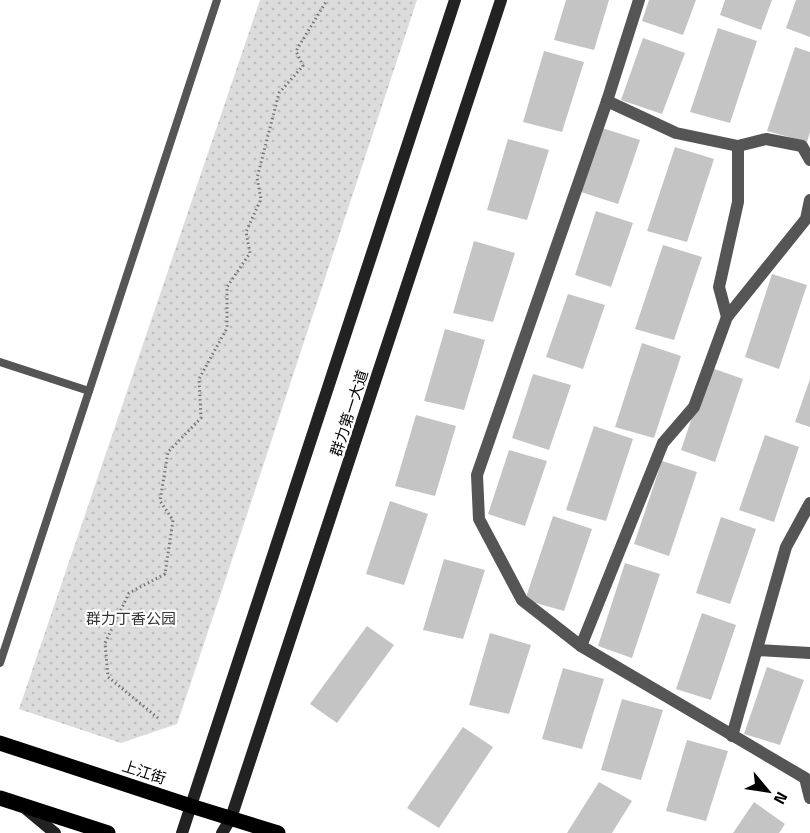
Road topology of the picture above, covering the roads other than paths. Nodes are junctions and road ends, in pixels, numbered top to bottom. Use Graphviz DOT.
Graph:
graph roads {
  1 [pos="217,0"];
  2 [pos="455,0"];
  3 [pos="501,0"];
  4 [pos="639,0"];
  5 [pos="607,101"];
  6 [pos="738,146"];
  7 [pos="810,160"];
  8 [pos="810,200"];
  9 [pos="727,317"];
  10 [pos="0,362"];
  11 [pos="89,391"];
  12 [pos="810,503"];
  13 [pos="581,646"];
  14 [pos="757,650"];
  15 [pos="810,652"];
  16 [pos="0,663"];
  17 [pos="732,736"];
  18 [pos="0,743"];
  19 [pos="808,777"];
  20 [pos="0,798"];
  21 [pos="810,798"];
  22 [pos="23,806"];
  23 [pos="191,807"];
  24 [pos="231,818"];
  25 [pos="55,833"];
  26 [pos="108,833"];
  27 [pos="182,833"];
  28 [pos="222,833"];
  29 [pos="278,833"];
  1 -- 11 [label="lane"];
  2 -- 23 [label="main road, 群力第一大道"];
  3 -- 24 [label="main road, 群力第一大道"];
  4 -- 5 [label="street"];
  5 -- 6 [label="street"];
  5 -- 13 [label="street"];
  6 -- 7 [label="street"];
  6 -- 9 [label="street"];
  8 -- 9 [label="street"];
  9 -- 13 [label="street"];
  10 -- 11 [label="lane"];
  11 -- 16 [label="lane"];
  12 -- 14 [label="street"];
  13 -- 17 [label="street"];
  14 -- 15 [label="street"];
  14 -- 17 [label="street"];
  17 -- 19 [label="street"];
  18 -- 23 [label="main road, 上江街"];
  19 -- 21 [label="street"];
  20 -- 22 [label="main road"];
  22 -- 25 [label="main road"];
  22 -- 26 [label="main road"];
  23 -- 24 [label="main road, 上江街"];
  23 -- 27 [label="main road, 群力第一大道"];
  24 -- 28 [label="main road, 群力第一大道"];
  24 -- 29 [label="main road, 上江街"];
}
